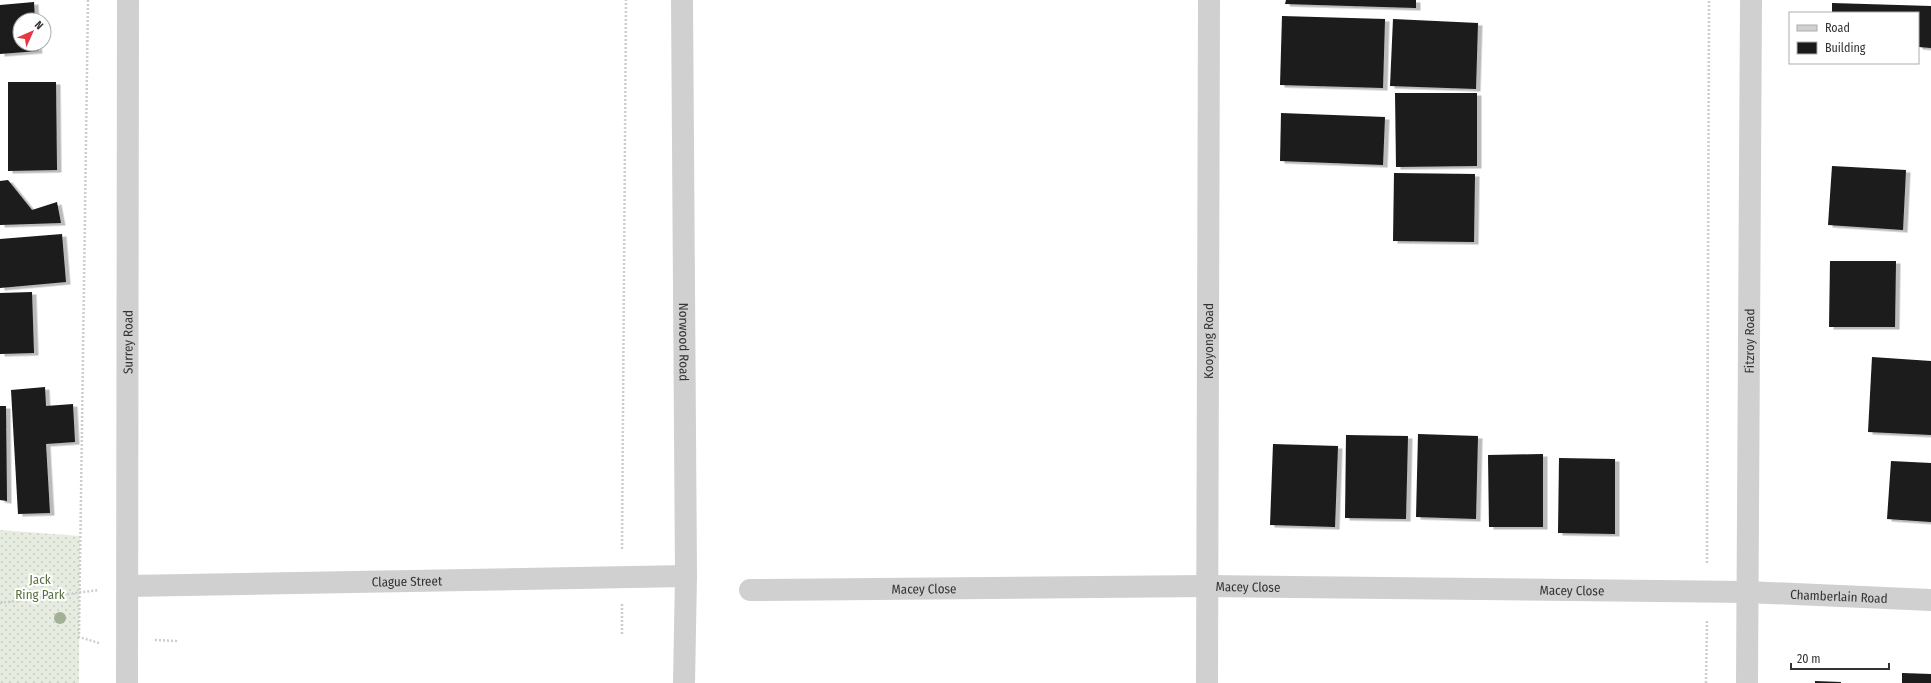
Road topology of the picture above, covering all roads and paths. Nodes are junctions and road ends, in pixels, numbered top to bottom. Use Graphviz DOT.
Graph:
graph roads {
  1 [pos="88,0"];
  2 [pos="128,0"];
  3 [pos="626,0"];
  4 [pos="682,0"];
  5 [pos="1209,0"];
  6 [pos="1709,0"];
  7 [pos="1751,0"];
  8 [pos="686,576"];
  9 [pos="622,577"];
  10 [pos="128,586"];
  11 [pos="1207,586"];
  12 [pos="750,590"];
  13 [pos="80,592"];
  14 [pos="1707,592"];
  15 [pos="1747,592"];
  16 [pos="1931,600"];
  17 [pos="0,602"];
  18 [pos="622,634"];
  19 [pos="106,645"];
  20 [pos="127,683"];
  21 [pos="684,683"];
  22 [pos="1207,683"];
  23 [pos="1706,683"];
  24 [pos="1747,683"];
  1 -- 13 [label="path"];
  2 -- 10 [label="street, Surrey Road"];
  3 -- 9 [label="path"];
  4 -- 8 [label="street, Norwood Road"];
  5 -- 11 [label="street, Kooyong Road"];
  6 -- 14 [label="path"];
  7 -- 15 [label="street, Fitzroy Road"];
  8 -- 9 [label="street, Clague Street"];
  8 -- 21 [label="street, Norwood Road"];
  9 -- 10 [label="street, Clague Street"];
  9 -- 18 [label="path"];
  10 -- 13 [label="path"];
  10 -- 20 [label="street, Surrey Road"];
  11 -- 12 [label="street, Macey Close"];
  11 -- 14 [label="street, Macey Close"];
  11 -- 22 [label="street, Kooyong Road"];
  13 -- 17 [label="path"];
  13 -- 19 [label="path"];
  14 -- 15 [label="street, Macey Close"];
  14 -- 23 [label="path"];
  15 -- 16 [label="street, Chamberlain Road"];
  15 -- 24 [label="street, Fitzroy Road"];
}
